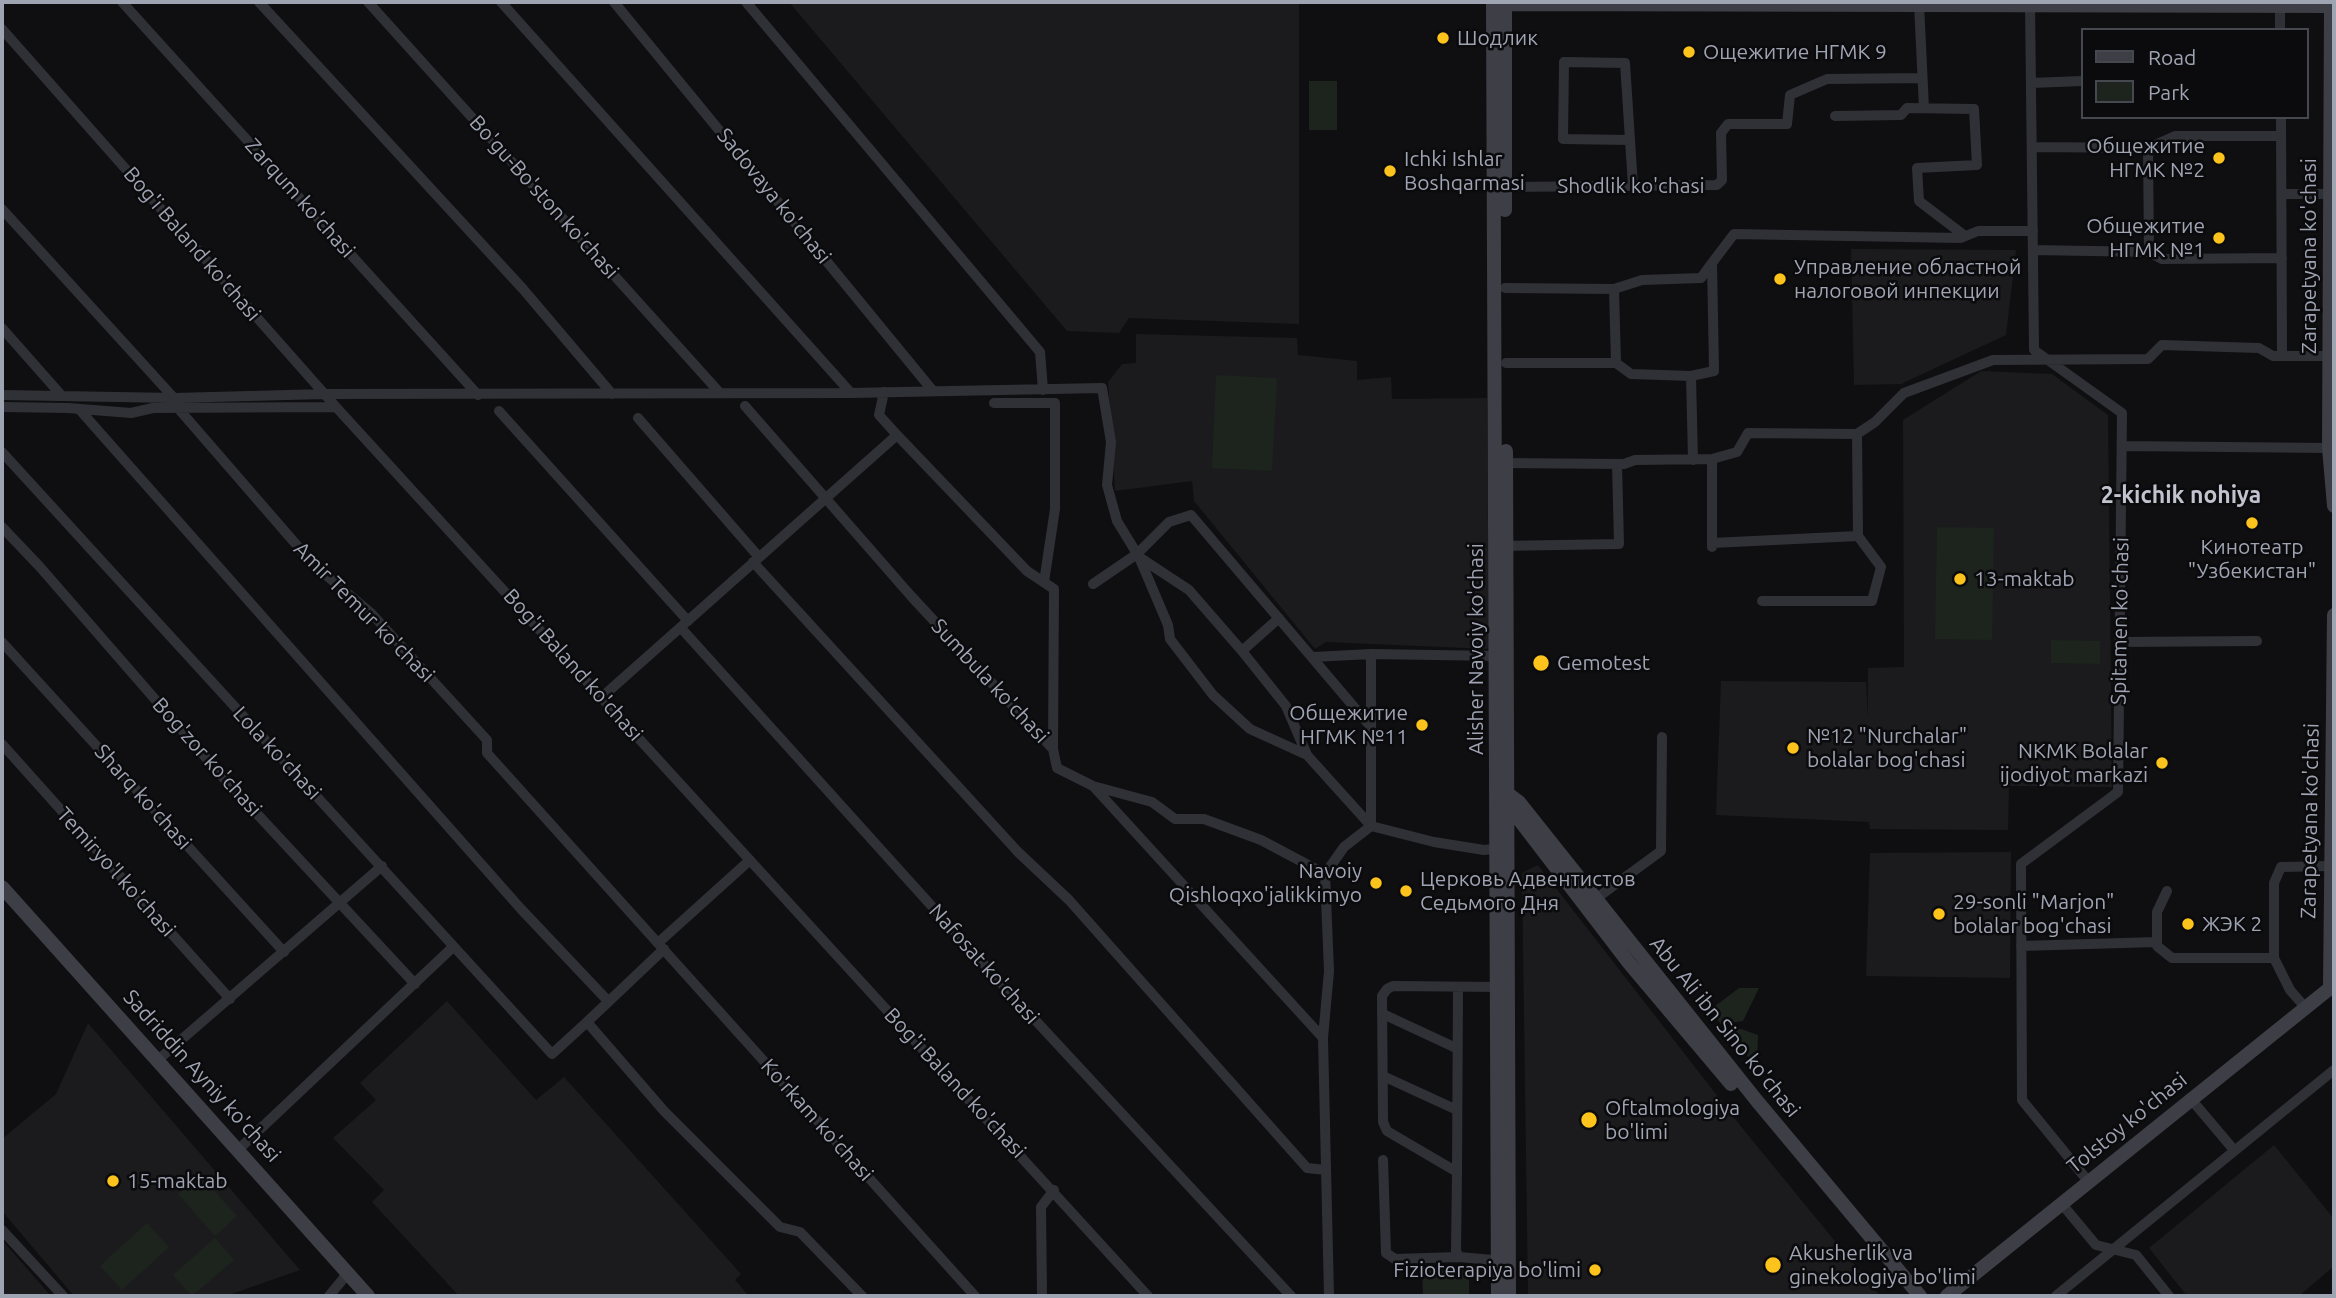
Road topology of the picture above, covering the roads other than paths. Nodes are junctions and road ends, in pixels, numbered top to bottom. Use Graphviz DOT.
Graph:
graph roads {
  1 [pos="122,2"];
  2 [pos="259,2"];
  3 [pos="368,2"];
  4 [pos="501,2"];
  5 [pos="614,2"];
  6 [pos="746,2"];
  7 [pos="1501,2"];
  8 [pos="2030,3"];
  9 [pos="1919,4"];
  10 [pos="2280,6"];
  11 [pos="2332,6"];
  12 [pos="2280,28"];
  13 [pos="2,29"];
  14 [pos="1923,78"];
  15 [pos="2080,81"];
  16 [pos="2031,83"];
  17 [pos="1924,108"];
  18 [pos="1835,116"];
  19 [pos="2281,119"];
  20 [pos="2281,136"];
  21 [pos="1630,140"];
  22 [pos="2032,147"];
  23 [pos="2148,148"];
  24 [pos="1633,186"];
  25 [pos="1505,187"];
  26 [pos="2282,194"];
  27 [pos="2330,194"];
  28 [pos="2,209"];
  29 [pos="2033,231"];
  30 [pos="1965,236"];
  31 [pos="2033,250"];
  32 [pos="2149,252"];
  33 [pos="2282,258"];
  34 [pos="1712,263"];
  35 [pos="1505,288"];
  36 [pos="1614,289"];
  37 [pos="2,328"];
  38 [pos="2282,356"];
  39 [pos="2329,356"];
  40 [pos="2044,357"];
  41 [pos="1506,363"];
  42 [pos="1616,363"];
  43 [pos="1691,376"];
  44 [pos="1043,390"];
  45 [pos="884,391"];
  46 [pos="933,391"];
  47 [pos="720,393"];
  48 [pos="851,393"];
  49 [pos="325,394"];
  50 [pos="612,394"];
  51 [pos="2,395"];
  52 [pos="478,395"];
  53 [pos="62,396"];
  54 [pos="176,402"];
  55 [pos="994,403"];
  56 [pos="745,406"];
  57 [pos="2,407"];
  58 [pos="336,407"];
  59 [pos="79,409"];
  60 [pos="499,411"];
  61 [pos="638,418"];
  62 [pos="1857,434"];
  63 [pos="897,435"];
  64 [pos="2122,446"];
  65 [pos="2329,448"];
  66 [pos="2,452"];
  67 [pos="1712,459"];
  68 [pos="1693,460"];
  69 [pos="1501,463"];
  70 [pos="1617,464"];
  71 [pos="826,499"];
  72 [pos="2334,506"];
  73 [pos="2,527"];
  74 [pos="1858,536"];
  75 [pos="1502,546"];
  76 [pos="1138,556"];
  77 [pos="755,559"];
  78 [pos="1044,582"];
  79 [pos="1093,584"];
  80 [pos="1762,601"];
  81 [pos="2334,615"];
  82 [pos="1279,618"];
  83 [pos="685,624"];
  84 [pos="2257,641"];
  85 [pos="2,642"];
  86 [pos="2119,642"];
  87 [pos="1242,651"];
  88 [pos="1371,654"];
  89 [pos="1497,656"];
  90 [pos="1313,657"];
  91 [pos="602,696"];
  92 [pos="1371,727"];
  93 [pos="1662,737"];
  94 [pos="2,744"];
  95 [pos="1053,749"];
  96 [pos="1307,755"];
  97 [pos="1093,786"];
  98 [pos="1503,796"];
  99 [pos="1371,826"];
  100 [pos="1537,844"];
  101 [pos="1505,851"];
  102 [pos="750,860"];
  103 [pos="382,866"];
  104 [pos="2330,866"];
  105 [pos="1325,874"];
  106 [pos="2,887"];
  107 [pos="2167,891"];
  108 [pos="1590,903"];
  109 [pos="340,904"];
  110 [pos="2157,944"];
  111 [pos="661,946"];
  112 [pos="2021,946"];
  113 [pos="453,947"];
  114 [pos="284,952"];
  115 [pos="2274,958"];
  116 [pos="415,984"];
  117 [pos="2332,985"];
  118 [pos="1502,986"];
  119 [pos="1458,987"];
  120 [pos="230,999"];
  121 [pos="608,1001"];
  122 [pos="2304,1006"];
  123 [pos="1382,1014"];
  124 [pos="587,1022"];
  125 [pos="1323,1038"];
  126 [pos="1456,1048"];
  127 [pos="159,1059"];
  128 [pos="2334,1070"];
  129 [pos="1383,1076"];
  130 [pos="2190,1098"];
  131 [pos="1457,1110"];
  132 [pos="239,1149"];
  133 [pos="2234,1150"];
  134 [pos="1383,1160"];
  135 [pos="1326,1170"];
  136 [pos="1457,1172"];
  137 [pos="2088,1181"];
  138 [pos="1054,1190"];
  139 [pos="2062,1203"];
  140 [pos="2,1230"];
  141 [pos="2110,1250"];
  142 [pos="1459,1257"];
  143 [pos="1503,1261"];
  144 [pos="348,1273"];
  145 [pos="63,1296"];
  146 [pos="329,1296"];
  147 [pos="368,1296"];
  148 [pos="862,1296"];
  149 [pos="975,1296"];
  150 [pos="1042,1296"];
  151 [pos="1148,1296"];
  152 [pos="1291,1296"];
  153 [pos="1329,1296"];
  154 [pos="1498,1296"];
  155 [pos="1509,1296"];
  156 [pos="1909,1296"];
  157 [pos="1920,1296"];
  158 [pos="1947,1296"];
  159 [pos="2056,1296"];
  160 [pos="2169,1296"];
  1 -- 52 [label="street, Zarqum ko'chasi"];
  2 -- 50 [label="street"];
  3 -- 47 [label="street, Bo'gu-Bo'ston ko'chasi"];
  4 -- 48 [label="street"];
  5 -- 46 [label="street, Sadovaya ko'chasi"];
  6 -- 44 [label="street"];
  7 -- 9 [label="street"];
  7 -- 25 [label="street, Alisher Navoiy ko'chasi"];
  7 -- 69 [label="street, Alisher Navoiy ko'chasi"];
  8 -- 9 [label="street"];
  8 -- 10 [label="street"];
  8 -- 16 [label="street"];
  9 -- 14 [label="street"];
  10 -- 11 [label="street"];
  10 -- 12 [label="street"];
  11 -- 27 [label="street, Zarapetyana ko'chasi"];
  13 -- 49 [label="street, Bog'i Baland ko'chasi"];
  14 -- 17 [label="street"];
  14 -- 24 [label="street, Shodlik ko'chasi"];
  15 -- 16 [label="street"];
  16 -- 22 [label="street"];
  17 -- 18 [label="street"];
  17 -- 30 [label="street"];
  19 -- 20 [label="street"];
  20 -- 23 [label="street"];
  20 -- 26 [label="street"];
  21 -- 21 [label="street"];
  21 -- 24 [label="street"];
  22 -- 23 [label="street"];
  22 -- 29 [label="street"];
  23 -- 32 [label="street"];
  24 -- 25 [label="street, Shodlik ko'chasi"];
  25 -- 35 [label="street, Alisher Navoiy ko'chasi"];
  26 -- 27 [label="street"];
  26 -- 33 [label="street"];
  27 -- 39 [label="street, Zarapetyana ko'chasi"];
  28 -- 54 [label="street, Amir Temur ko'chasi"];
  29 -- 30 [label="street"];
  29 -- 31 [label="street"];
  30 -- 34 [label="street"];
  31 -- 32 [label="street"];
  31 -- 40 [label="street"];
  32 -- 33 [label="street"];
  33 -- 38 [label="street"];
  34 -- 36 [label="street"];
  34 -- 43 [label="street"];
  35 -- 36 [label="street"];
  35 -- 41 [label="street, Alisher Navoiy ko'chasi"];
  36 -- 42 [label="street"];
  37 -- 53 [label="street"];
  38 -- 39 [label="street"];
  38 -- 40 [label="street"];
  39 -- 65 [label="street, Zarapetyana ko'chasi"];
  40 -- 62 [label="street"];
  40 -- 64 [label="street, Spitamen ko'chasi"];
  41 -- 42 [label="street"];
  41 -- 69 [label="street, Alisher Navoiy ko'chasi"];
  42 -- 43 [label="street"];
  43 -- 68 [label="street"];
  44 -- 46 [label="street"];
  44 -- 76 [label="street"];
  45 -- 46 [label="street"];
  45 -- 48 [label="street"];
  45 -- 63 [label="street"];
  47 -- 48 [label="street"];
  47 -- 50 [label="street"];
  49 -- 52 [label="street"];
  49 -- 54 [label="street"];
  49 -- 58 [label="street, Bog'i Baland ko'chasi"];
  50 -- 52 [label="street"];
  51 -- 53 [label="street"];
  53 -- 54 [label="street"];
  54 -- 58 [label="street"];
  54 -- 59 [label="street"];
  54 -- 111 [label="street, Amir Temur ko'chasi"];
  55 -- 78 [label="street"];
  56 -- 71 [label="street, Sumbula ko'chasi"];
  57 -- 59 [label="street"];
  58 -- 91 [label="street, Bog'i Baland ko'chasi"];
  59 -- 121 [label="street"];
  60 -- 83 [label="street, Nafosat ko'chasi"];
  61 -- 77 [label="street"];
  62 -- 67 [label="street"];
  62 -- 74 [label="street"];
  63 -- 71 [label="street"];
  63 -- 78 [label="street"];
  64 -- 65 [label="street"];
  64 -- 86 [label="street, Spitamen ko'chasi"];
  65 -- 72 [label="street, Zarapetyana ko'chasi"];
  66 -- 103 [label="street, Lola ko'chasi"];
  67 -- 68 [label="street"];
  67 -- 74 [label="street"];
  68 -- 70 [label="street"];
  69 -- 70 [label="street"];
  69 -- 75 [label="street, Alisher Navoiy ko'chasi"];
  70 -- 75 [label="street"];
  71 -- 77 [label="street"];
  71 -- 95 [label="street, Sumbula ko'chasi"];
  73 -- 109 [label="street, Bog'zor ko'chasi"];
  74 -- 80 [label="street"];
  75 -- 89 [label="street, Alisher Navoiy ko'chasi"];
  75 -- 98 [label="street, Alisher Navoiy ko'chasi"];
  76 -- 79 [label="street"];
  76 -- 82 [label="street"];
  76 -- 87 [label="street"];
  76 -- 96 [label="street"];
  77 -- 83 [label="street"];
  77 -- 135 [label="street"];
  78 -- 95 [label="street"];
  81 -- 104 [label="street, Zarapetyana ko'chasi"];
  82 -- 87 [label="street"];
  82 -- 90 [label="street"];
  83 -- 91 [label="street"];
  83 -- 152 [label="street, Nafosat ko'chasi"];
  84 -- 86 [label="street"];
  85 -- 114 [label="street, Sharq ko'chasi"];
  86 -- 112 [label="street, Spitamen ko'chasi"];
  87 -- 96 [label="street"];
  88 -- 89 [label="street"];
  88 -- 90 [label="street"];
  88 -- 92 [label="street"];
  89 -- 98 [label="street, Alisher Navoiy ko'chasi"];
  90 -- 92 [label="street"];
  91 -- 102 [label="street, Bog'i Baland ko'chasi"];
  92 -- 99 [label="street"];
  93 -- 108 [label="street"];
  94 -- 120 [label="street, Temiryo'l ko'chasi"];
  95 -- 97 [label="street, Sumbula ko'chasi"];
  96 -- 99 [label="street"];
  97 -- 105 [label="street"];
  97 -- 125 [label="street, Sumbula ko'chasi"];
  98 -- 100 [label="street, Abu Ali ibn Sino ko'chasi"];
  98 -- 101 [label="street, Alisher Navoiy ko'chasi"];
  98 -- 108 [label="street, Abu Ali ibn Sino ko'chasi"];
  99 -- 101 [label="street"];
  99 -- 105 [label="street"];
  100 -- 101 [label="street"];
  100 -- 108 [label="street, Abu Ali ibn Sino ko'chasi"];
  101 -- 118 [label="street, Alisher Navoiy ko'chasi"];
  102 -- 111 [label="street"];
  102 -- 138 [label="street, Bog'i Baland ko'chasi"];
  103 -- 109 [label="street"];
  103 -- 113 [label="street, Lola ko'chasi"];
  104 -- 115 [label="street"];
  104 -- 117 [label="street, Zarapetyana ko'chasi"];
  105 -- 125 [label="street"];
  106 -- 127 [label="street, Sadriddin Ayniy ko'chasi"];
  107 -- 110 [label="street"];
  108 -- 156 [label="street, Abu Ali ibn Sino ko'chasi"];
  108 -- 157 [label="street, Abu Ali ibn Sino ko'chasi"];
  109 -- 114 [label="street"];
  109 -- 116 [label="street, Bog'zor ko'chasi"];
  110 -- 112 [label="street"];
  110 -- 115 [label="street"];
  111 -- 121 [label="street"];
  111 -- 149 [label="street, Ko'rkam ko'chasi"];
  112 -- 137 [label="street, Spitamen ko'chasi"];
  113 -- 116 [label="street"];
  113 -- 124 [label="street, Lola ko'chasi"];
  114 -- 120 [label="street"];
  115 -- 122 [label="street"];
  116 -- 132 [label="street"];
  117 -- 122 [label="street, Tolstoy ko'chasi"];
  118 -- 119 [label="street"];
  118 -- 143 [label="street, Alisher Navoiy ko'chasi"];
  119 -- 123 [label="street"];
  119 -- 126 [label="street"];
  120 -- 127 [label="street"];
  121 -- 124 [label="street"];
  122 -- 130 [label="street, Tolstoy ko'chasi"];
  123 -- 126 [label="street"];
  123 -- 129 [label="street"];
  124 -- 148 [label="street"];
  125 -- 135 [label="street"];
  126 -- 131 [label="street"];
  127 -- 132 [label="street, Sadriddin Ayniy ko'chasi"];
  128 -- 133 [label="street"];
  129 -- 131 [label="street"];
  129 -- 136 [label="street"];
  130 -- 133 [label="street"];
  130 -- 137 [label="street, Tolstoy ko'chasi"];
  131 -- 136 [label="street"];
  132 -- 144 [label="street, Sadriddin Ayniy ko'chasi"];
  133 -- 141 [label="street"];
  134 -- 142 [label="street"];
  135 -- 153 [label="street"];
  136 -- 142 [label="street"];
  137 -- 139 [label="street, Tolstoy ko'chasi"];
  138 -- 150 [label="street"];
  138 -- 151 [label="street, Bog'i Baland ko'chasi"];
  139 -- 141 [label="street"];
  139 -- 158 [label="street, Tolstoy ko'chasi"];
  140 -- 145 [label="street"];
  141 -- 159 [label="street"];
  141 -- 160 [label="street"];
  142 -- 143 [label="street"];
  143 -- 154 [label="street, Alisher Navoiy ko'chasi"];
  143 -- 155 [label="street, Alisher Navoiy ko'chasi"];
  144 -- 146 [label="street"];
  144 -- 147 [label="street, Sadriddin Ayniy ko'chasi"];
}
